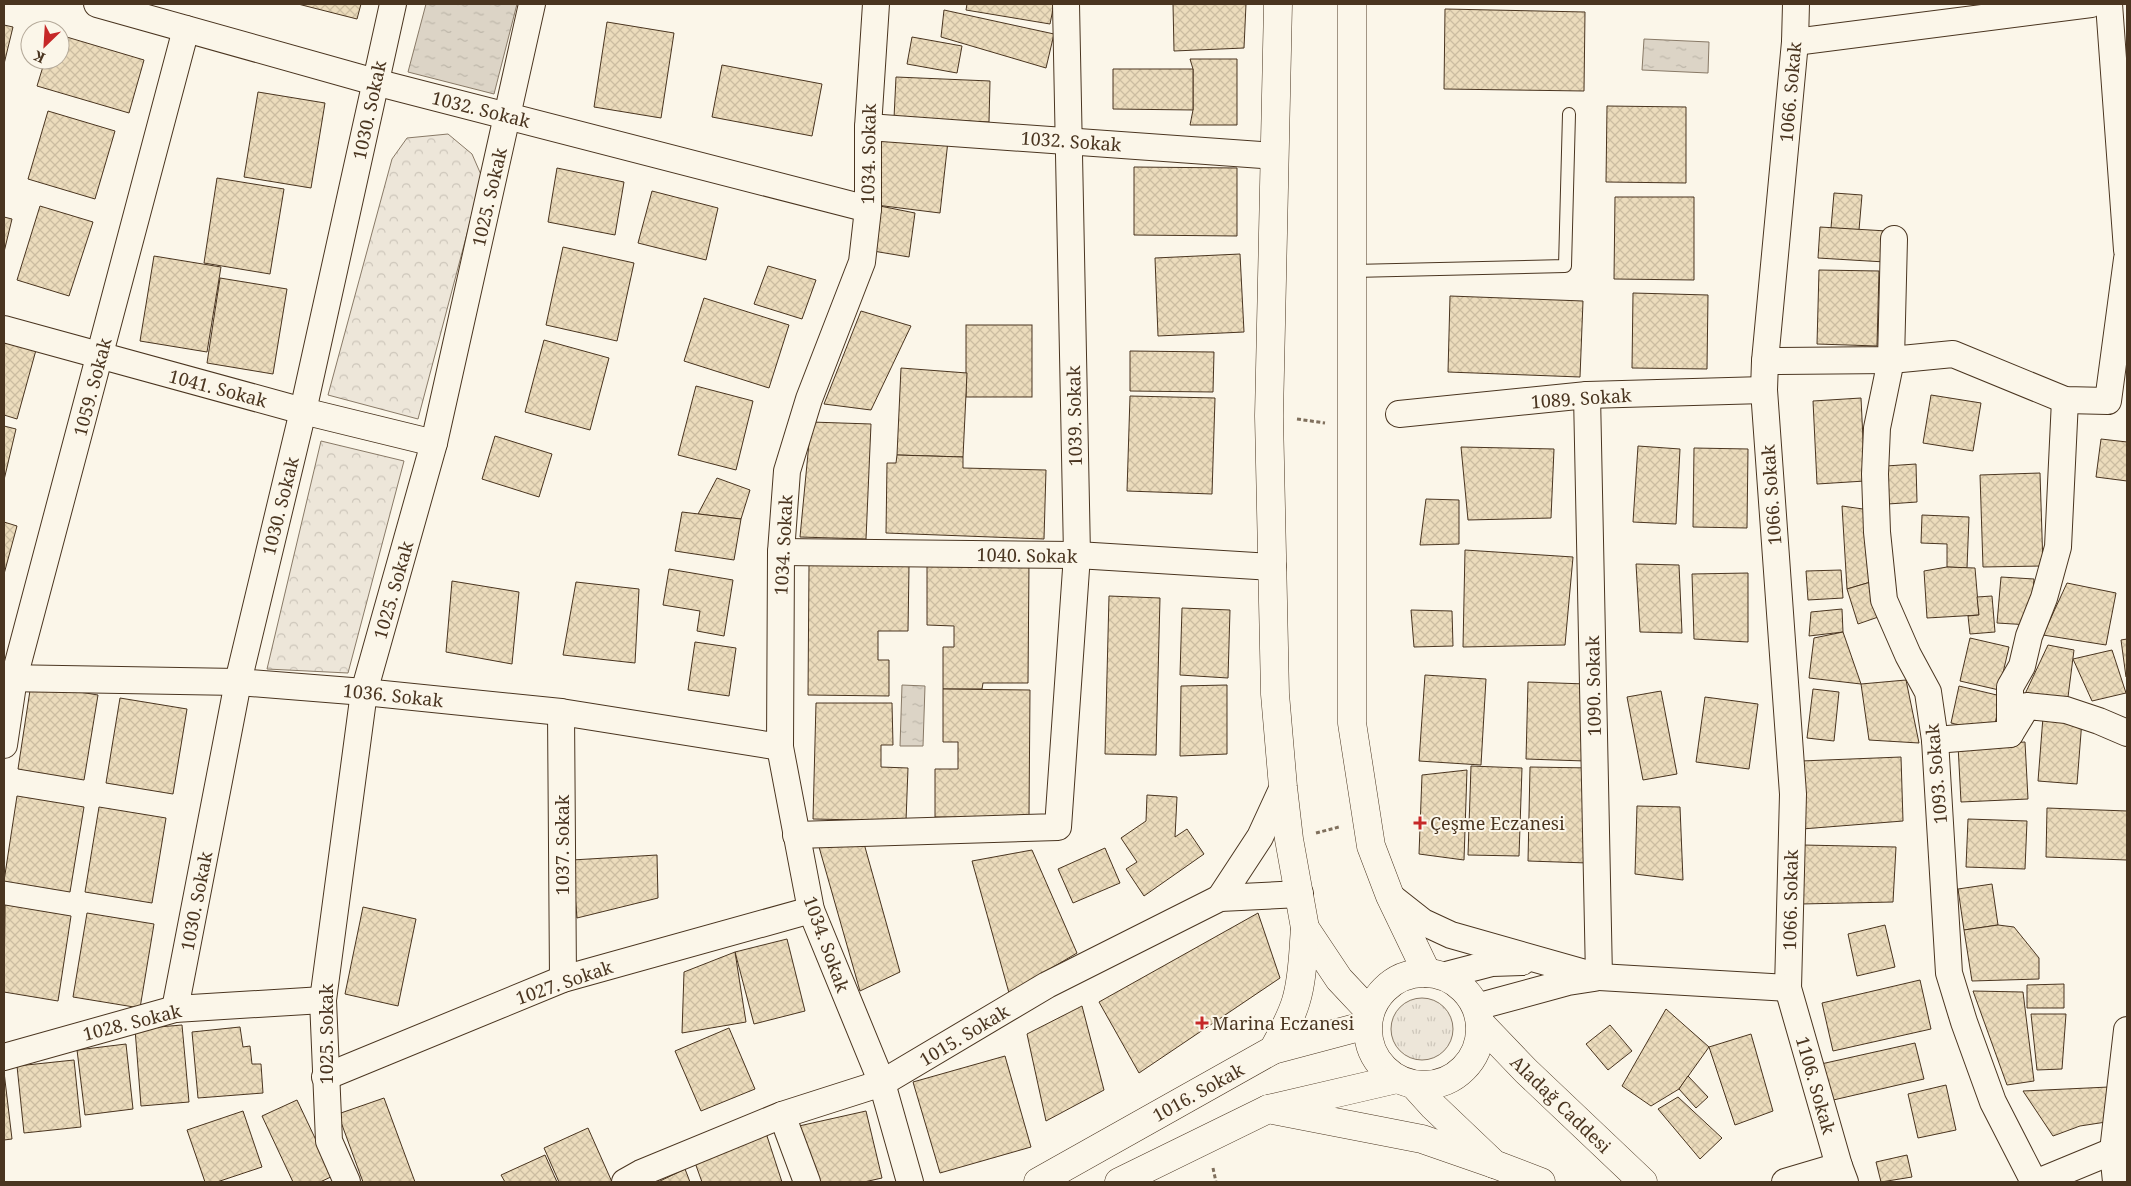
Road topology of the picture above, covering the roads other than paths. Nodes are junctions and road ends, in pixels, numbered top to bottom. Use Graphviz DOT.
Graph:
graph roads {
  1 [pos="97,4"];
  2 [pos="393,4"];
  3 [pos="532,4"];
  4 [pos="876,4"];
  5 [pos="1066,4"];
  6 [pos="1278,4"];
  7 [pos="1352,4"];
  8 [pos="1796,4"];
  9 [pos="2089,4"];
  10 [pos="2109,4"];
  11 [pos="186,29"];
  12 [pos="1795,42"];
  13 [pos="375,82"];
  14 [pos="1569,114"];
  15 [pos="507,116"];
  16 [pos="868,127"];
  17 [pos="1069,141"];
  18 [pos="1275,156"];
  19 [pos="868,209"];
  20 [pos="1894,239"];
  21 [pos="2127,250"];
  22 [pos="2127,259"];
  23 [pos="1353,271"];
  24 [pos="4,329"];
  25 [pos="100,356"];
  26 [pos="1891,360"];
  27 [pos="1765,361"];
  28 [pos="1764,390"];
  29 [pos="1587,395"];
  30 [pos="2065,400"];
  31 [pos="303,412"];
  32 [pos="1399,414"];
  33 [pos="434,443"];
  34 [pos="781,552"];
  35 [pos="1077,555"];
  36 [pos="1273,567"];
  37 [pos="9,678"];
  38 [pos="238,682"];
  39 [pos="364,692"];
  40 [pos="561,712"];
  41 [pos="2127,733"];
  42 [pos="2010,734"];
  43 [pos="1935,740"];
  44 [pos="4,745"];
  45 [pos="780,746"];
  46 [pos="1282,787"];
  47 [pos="796,835"];
  48 [pos="1300,894"];
  49 [pos="1390,896"];
  50 [pos="1220,898"];
  51 [pos="811,910"];
  52 [pos="1305,928"];
  53 [pos="1537,961"];
  54 [pos="1434,974"];
  55 [pos="1599,977"];
  56 [pos="563,979"];
  57 [pos="1788,988"];
  58 [pos="323,1000"];
  59 [pos="175,1009"];
  60 [pos="1478,1015"];
  61 [pos="1368,1019"];
  62 [pos="2127,1030"];
  63 [pos="1273,1050"];
  64 [pos="4,1057"];
  65 [pos="2125,1072"];
  66 [pos="325,1077"];
  67 [pos="1406,1082"];
  68 [pos="882,1083"];
  69 [pos="1268,1109"];
  70 [pos="782,1115"];
  71 [pos="2114,1151"];
  72 [pos="1494,1164"];
  73 [pos="1842,1174"];
  74 [pos="347,1182"];
  75 [pos="625,1182"];
  76 [pos="807,1182"];
  77 [pos="910,1182"];
  78 [pos="1038,1182"];
  79 [pos="1119,1182"];
  80 [pos="1542,1182"];
  81 [pos="1643,1182"];
  82 [pos="1785,1182"];
  83 [pos="2034,1182"];
  84 [pos="2038,1182"];
  85 [pos="2116,1182"];
  1 -- 11 [label="street, 1032. Sokak"];
  2 -- 13 [label="street, 1030. Sokak"];
  3 -- 15 [label="street, 1025. Sokak"];
  4 -- 16 [label="street, 1034. Sokak"];
  5 -- 17 [label="street, 1039. Sokak"];
  6 -- 18 [label="main road"];
  7 -- 23 [label="main road"];
  8 -- 12 [label="street, 1066. Sokak"];
  9 -- 12 [label="street"];
  10 -- 21 [label="street"];
  11 -- 13 [label="street, 1032. Sokak"];
  11 -- 25 [label="street, 1059. Sokak"];
  12 -- 27 [label="street, 1066. Sokak"];
  13 -- 15 [label="street, 1032. Sokak"];
  13 -- 31 [label="street, 1030. Sokak"];
  14 -- 23 [label="lane"];
  15 -- 19 [label="street, 1032. Sokak"];
  15 -- 33 [label="street, 1025. Sokak"];
  16 -- 17 [label="street, 1032. Sokak"];
  16 -- 19 [label="street, 1034. Sokak"];
  17 -- 18 [label="street, 1032. Sokak"];
  17 -- 35 [label="street, 1039. Sokak"];
  18 -- 36 [label="main road"];
  19 -- 34 [label="street, 1034. Sokak"];
  20 -- 26 [label="street, 1093. Sokak"];
  22 -- 30 [label="street"];
  23 -- 49 [label="main road"];
  24 -- 25 [label="street, 1041. Sokak"];
  25 -- 31 [label="street, 1041. Sokak"];
  25 -- 37 [label="street, 1059. Sokak"];
  26 -- 27 [label="street"];
  26 -- 30 [label="street"];
  26 -- 43 [label="street, 1093. Sokak"];
  27 -- 28 [label="street, 1066. Sokak"];
  28 -- 29 [label="street, 1089. Sokak"];
  28 -- 57 [label="street, 1066. Sokak"];
  29 -- 32 [label="street, 1089. Sokak"];
  29 -- 55 [label="street, 1090. Sokak"];
  30 -- 42 [label="street"];
  31 -- 33 [label="street, 1041. Sokak"];
  31 -- 38 [label="street, 1030. Sokak"];
  33 -- 39 [label="street, 1025. Sokak"];
  34 -- 35 [label="street, 1040. Sokak"];
  34 -- 45 [label="street, 1034. Sokak"];
  35 -- 36 [label="street, 1040. Sokak"];
  35 -- 47 [label="street, 1039. Sokak"];
  36 -- 46 [label="main road"];
  37 -- 38 [label="street, 1036. Sokak"];
  37 -- 44 [label="street, 1059. Sokak"];
  38 -- 39 [label="street, 1036. Sokak"];
  38 -- 59 [label="street, 1030. Sokak"];
  39 -- 40 [label="street, 1036. Sokak"];
  39 -- 58 [label="street, 1025. Sokak"];
  40 -- 45 [label="street, 1036. Sokak"];
  40 -- 56 [label="street, 1037. Sokak"];
  41 -- 42 [label="street"];
  42 -- 43 [label="street"];
  43 -- 83 [label="street, 1093. Sokak"];
  45 -- 47 [label="street, 1034. Sokak"];
  46 -- 48 [label="main road"];
  46 -- 50 [label="street"];
  47 -- 51 [label="street, 1034. Sokak"];
  48 -- 50 [label="street, 1015. Sokak"];
  48 -- 52 [label="main road"];
  49 -- 53 [label="street"];
  49 -- 54 [label="main road"];
  50 -- 68 [label="street, 1015. Sokak"];
  51 -- 56 [label="street, 1027. Sokak"];
  51 -- 68 [label="street, 1034. Sokak"];
  52 -- 61 [label="main road"];
  52 -- 63 [label="main road"];
  53 -- 54 [label="street"];
  53 -- 55 [label="street"];
  54 -- 60 [label="main road"];
  54 -- 61 [label="main road"];
  55 -- 57 [label="street"];
  55 -- 60 [label="street"];
  56 -- 66 [label="street, 1027. Sokak"];
  57 -- 73 [label="street, 1106. Sokak"];
  58 -- 59 [label="street, 1028. Sokak"];
  58 -- 66 [label="street, 1025. Sokak"];
  59 -- 64 [label="street, 1028. Sokak"];
  60 -- 67 [label="main road"];
  60 -- 81 [label="main road, Aladağ Caddesi"];
  61 -- 63 [label="main road, 1016. Sokak"];
  61 -- 67 [label="main road"];
  62 -- 65 [label="street"];
  63 -- 78 [label="main road, 1016. Sokak"];
  65 -- 71 [label="street"];
  66 -- 74 [label="street, 1025. Sokak"];
  67 -- 69 [label="main road"];
  67 -- 72 [label="main road"];
  68 -- 70 [label="street, 1015. Sokak"];
  68 -- 77 [label="street, 1034. Sokak"];
  69 -- 72 [label="main road"];
  69 -- 79 [label="main road"];
  70 -- 75 [label="street, 1015. Sokak"];
  70 -- 76 [label="street"];
  71 -- 84 [label="street"];
  71 -- 85 [label="street"];
  72 -- 80 [label="main road"];
  73 -- 82 [label="street"];
}
